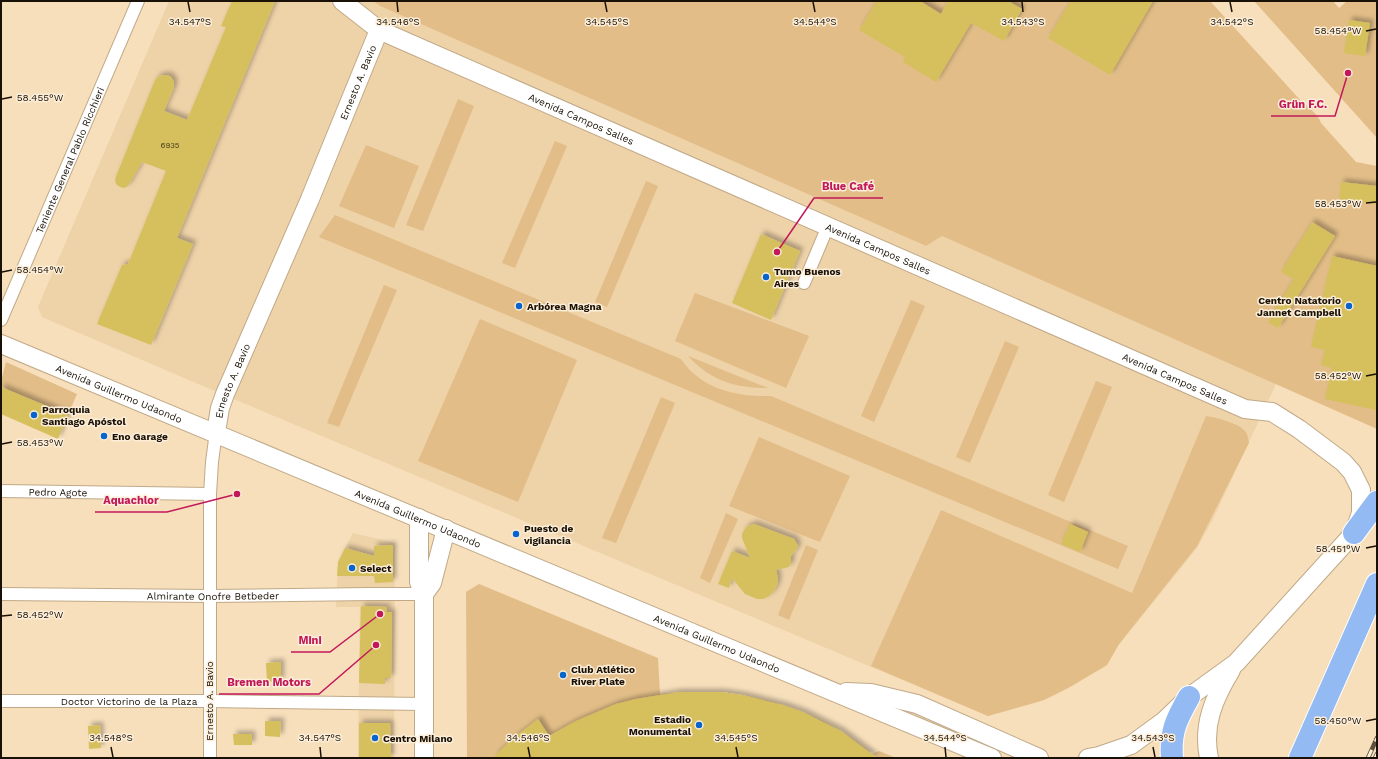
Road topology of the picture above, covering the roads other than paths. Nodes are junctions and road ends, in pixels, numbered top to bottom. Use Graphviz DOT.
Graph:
graph roads {
  1 [pos="138,1"];
  2 [pos="342,1"];
  3 [pos="379,30"];
  4 [pos="828,226"];
  5 [pos="804,283"];
  6 [pos="1,320"];
  7 [pos="1,344"];
  8 [pos="216,432"];
  9 [pos="1,491"];
  10 [pos="210,494"];
  11 [pos="1377,502"];
  12 [pos="419,518"];
  13 [pos="446,529"];
  14 [pos="1354,533"];
  15 [pos="1377,584"];
  16 [pos="1,594"];
  17 [pos="424,594"];
  18 [pos="209,596"];
  19 [pos="1236,663"];
  20 [pos="835,692"];
  21 [pos="1189,697"];
  22 [pos="1,701"];
  23 [pos="209,701"];
  24 [pos="424,704"];
  25 [pos="210,758"];
  26 [pos="424,758"];
  27 [pos="992,758"];
  28 [pos="1039,758"];
  29 [pos="1088,758"];
  30 [pos="1172,758"];
  31 [pos="1210,758"];
  32 [pos="1300,758"];
  1 -- 6 [label="street, Teniente General Pablo Ricchieri"];
  2 -- 3 [label="main road, Avenida Campos Salles"];
  3 -- 4 [label="main road, Avenida Campos Salles"];
  3 -- 8 [label="main road, Ernesto A. Bavio"];
  4 -- 5 [label="street"];
  4 -- 14 [label="main road, Avenida Campos Salles"];
  7 -- 8 [label="main road, Avenida Guillermo Udaondo"];
  8 -- 10 [label="street, Ernesto A. Bavio"];
  8 -- 12 [label="main road, Avenida Guillermo Udaondo"];
  9 -- 10 [label="street, Pedro Agote"];
  10 -- 18 [label="street, Ernesto A. Bavio"];
  11 -- 14 [label="highway"];
  12 -- 13 [label="main road, Avenida Guillermo Udaondo"];
  12 -- 17 [label="main road"];
  13 -- 17 [label="main road"];
  13 -- 20 [label="main road, Avenida Guillermo Udaondo"];
  14 -- 19 [label="main road"];
  15 -- 32 [label="highway"];
  16 -- 18 [label="street, Almirante Onofre Betbeder"];
  17 -- 18 [label="street, Almirante Onofre Betbeder"];
  17 -- 24 [label="main road"];
  18 -- 23 [label="street, Ernesto A. Bavio"];
  19 -- 21 [label="main road"];
  19 -- 31 [label="main road"];
  20 -- 27 [label="main road, Avenida Guillermo Udaondo"];
  20 -- 28 [label="main road, Avenida Guillermo Udaondo"];
  21 -- 29 [label="main road"];
  21 -- 30 [label="highway"];
  22 -- 23 [label="street, Doctor Victorino de la Plaza"];
  23 -- 24 [label="street, Doctor Victorino de la Plaza"];
  23 -- 25 [label="street, Ernesto A. Bavio"];
  24 -- 26 [label="main road"];
}
